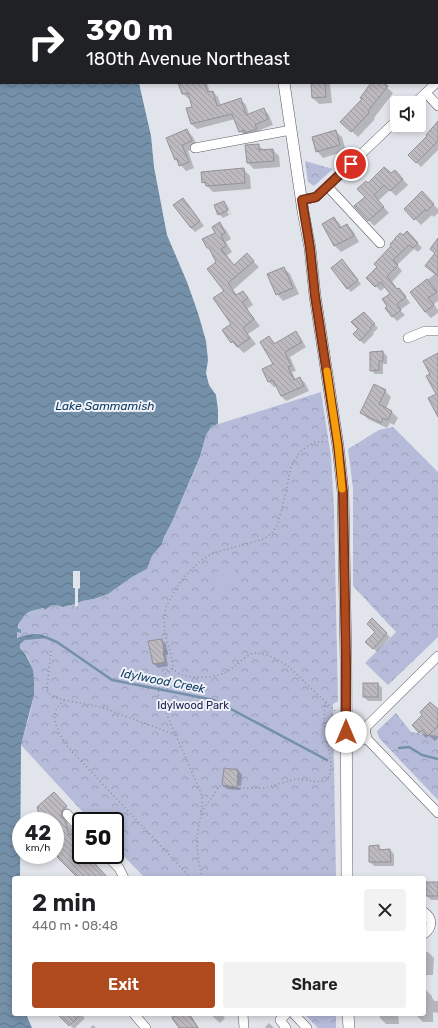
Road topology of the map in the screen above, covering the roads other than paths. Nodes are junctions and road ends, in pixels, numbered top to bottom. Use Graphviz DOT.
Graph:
graph roads {
  1 [pos="284,84"];
  2 [pos="435,84"];
  3 [pos="426,93"];
  4 [pos="423,96"];
  5 [pos="438,106"];
  6 [pos="390,127"];
  7 [pos="291,130"];
  8 [pos="195,148"];
  9 [pos="328,186"];
  10 [pos="302,200"];
  11 [pos="380,243"];
  12 [pos="438,331"];
  13 [pos="408,338"];
  14 [pos="438,656"];
  15 [pos="346,724"];
  16 [pos="365,728"];
  17 [pos="367,740"];
  18 [pos="346,741"];
  19 [pos="67,814"];
  20 [pos="438,814"];
  21 [pos="72,820"];
  22 [pos="115,864"];
  23 [pos="123,876"];
  24 [pos="347,876"];
  25 [pos="426,914"];
  26 [pos="435,923"];
  27 [pos="426,932"];
  28 [pos="136,1016"];
  29 [pos="243,1016"];
  30 [pos="284,1016"];
  31 [pos="296,1016"];
  32 [pos="348,1016"];
  33 [pos="146,1028"];
  34 [pos="244,1028"];
  35 [pos="286,1028"];
  36 [pos="307,1028"];
  37 [pos="348,1028"];
  1 -- 7 [label="main road"];
  2 -- 3 [label="street"];
  3 -- 4 [label="street"];
  3 -- 5 [label="street"];
  6 -- 9 [label="street"];
  7 -- 8 [label="street"];
  7 -- 10 [label="main road"];
  9 -- 10 [label="street"];
  9 -- 11 [label="street"];
  10 -- 15 [label="main road"];
  12 -- 13 [label="street"];
  14 -- 16 [label="street"];
  15 -- 16 [label="street"];
  15 -- 18 [label="main road"];
  16 -- 17 [label="street"];
  17 -- 18 [label="street"];
  17 -- 20 [label="street"];
  18 -- 24 [label="main road"];
  19 -- 21 [label="street"];
  22 -- 23 [label="street"];
  25 -- 26 [label="street"];
  26 -- 27 [label="street"];
  28 -- 33 [label="street"];
  29 -- 34 [label="street"];
  30 -- 35 [label="street"];
  31 -- 36 [label="street"];
  32 -- 37 [label="main road"];
}
